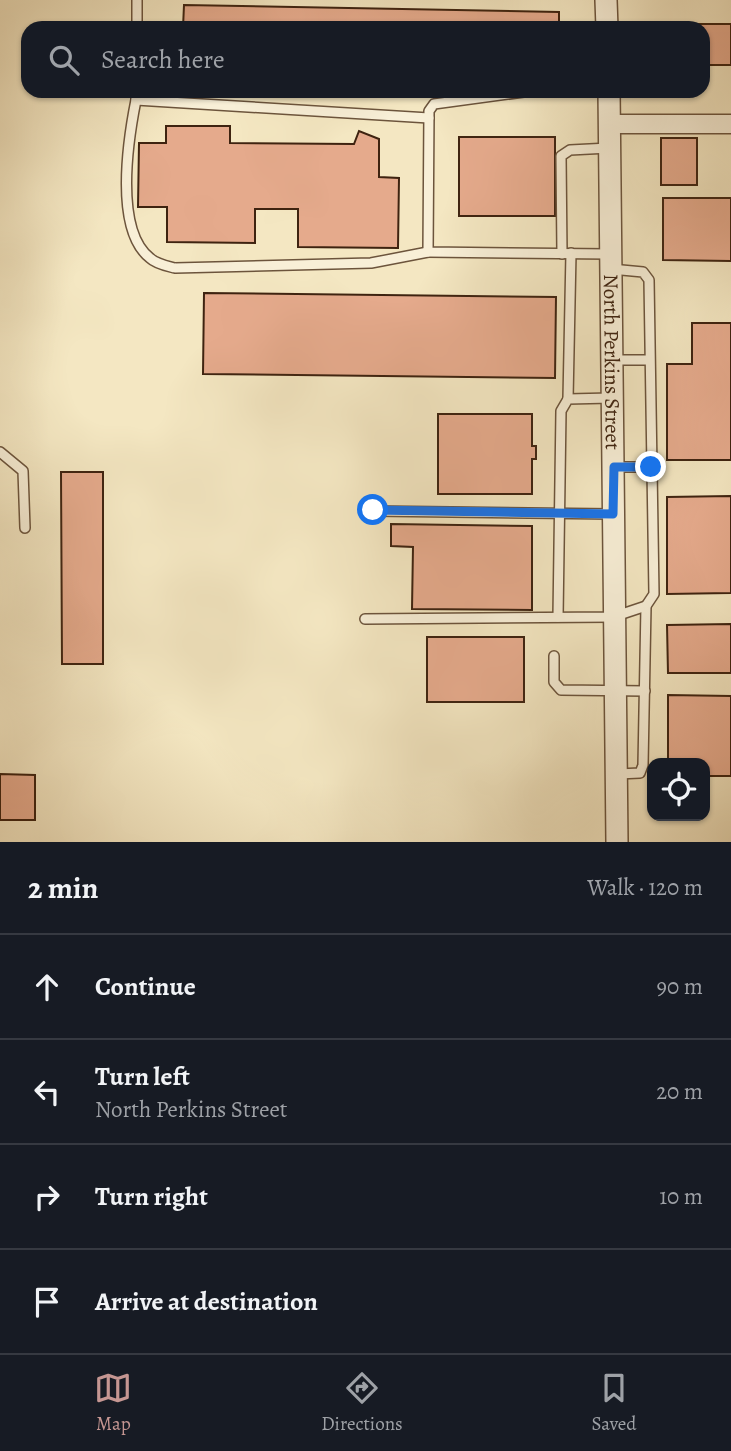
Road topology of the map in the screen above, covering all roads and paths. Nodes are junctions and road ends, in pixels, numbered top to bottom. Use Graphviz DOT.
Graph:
graph roads {
  1 [pos="137,0"];
  2 [pos="606,0"];
  3 [pos="137,21"];
  4 [pos="607,21"];
  5 [pos="136,98"];
  6 [pos="163,98"];
  7 [pos="479,98"];
  8 [pos="609,98"];
  9 [pos="429,118"];
  10 [pos="609,124"];
  11 [pos="731,124"];
  12 [pos="610,148"];
  13 [pos="428,252"];
  14 [pos="566,253"];
  15 [pos="611,262"];
  16 [pos="612,360"];
  17 [pos="649,360"];
  18 [pos="612,398"];
  19 [pos="568,399"];
  20 [pos="0,452"];
  21 [pos="614,467"];
  22 [pos="651,467"];
  23 [pos="373,510"];
  24 [pos="560,514"];
  25 [pos="613,514"];
  26 [pos="25,528"];
  27 [pos="646,606"];
  28 [pos="558,617"];
  29 [pos="613,617"];
  30 [pos="365,619"];
  31 [pos="554,656"];
  32 [pos="613,690"];
  33 [pos="645,691"];
  34 [pos="616,774"];
  35 [pos="617,842"];
  1 -- 3 [label="lane"];
  2 -- 4 [label="street"];
  5 -- 13 [label="lane"];
  6 -- 9 [label="lane"];
  7 -- 9 [label="lane"];
  8 -- 10 [label="street, North Perkins Street"];
  9 -- 13 [label="lane"];
  10 -- 11 [label="street"];
  10 -- 12 [label="street, North Perkins Street"];
  12 -- 14 [label="lane"];
  12 -- 15 [label="street, North Perkins Street"];
  13 -- 14 [label="lane"];
  14 -- 15 [label="lane"];
  14 -- 19 [label="lane"];
  15 -- 16 [label="street, North Perkins Street"];
  15 -- 17 [label="lane"];
  16 -- 17 [label="lane"];
  16 -- 18 [label="street, North Perkins Street"];
  17 -- 22 [label="lane"];
  18 -- 19 [label="lane"];
  18 -- 21 [label="street, North Perkins Street"];
  19 -- 24 [label="lane"];
  20 -- 26 [label="lane"];
  21 -- 22 [label="lane"];
  21 -- 25 [label="street, North Perkins Street"];
  22 -- 27 [label="lane"];
  23 -- 24 [label="lane"];
  24 -- 25 [label="lane"];
  24 -- 28 [label="lane"];
  25 -- 29 [label="street, North Perkins Street"];
  27 -- 29 [label="lane"];
  27 -- 33 [label="lane"];
  28 -- 29 [label="lane"];
  28 -- 30 [label="lane"];
  29 -- 32 [label="street, North Perkins Street"];
  31 -- 32 [label="lane"];
  32 -- 33 [label="lane"];
  32 -- 34 [label="street, North Perkins Street"];
  33 -- 34 [label="lane"];
  34 -- 35 [label="street, North Perkins Street"];
}
